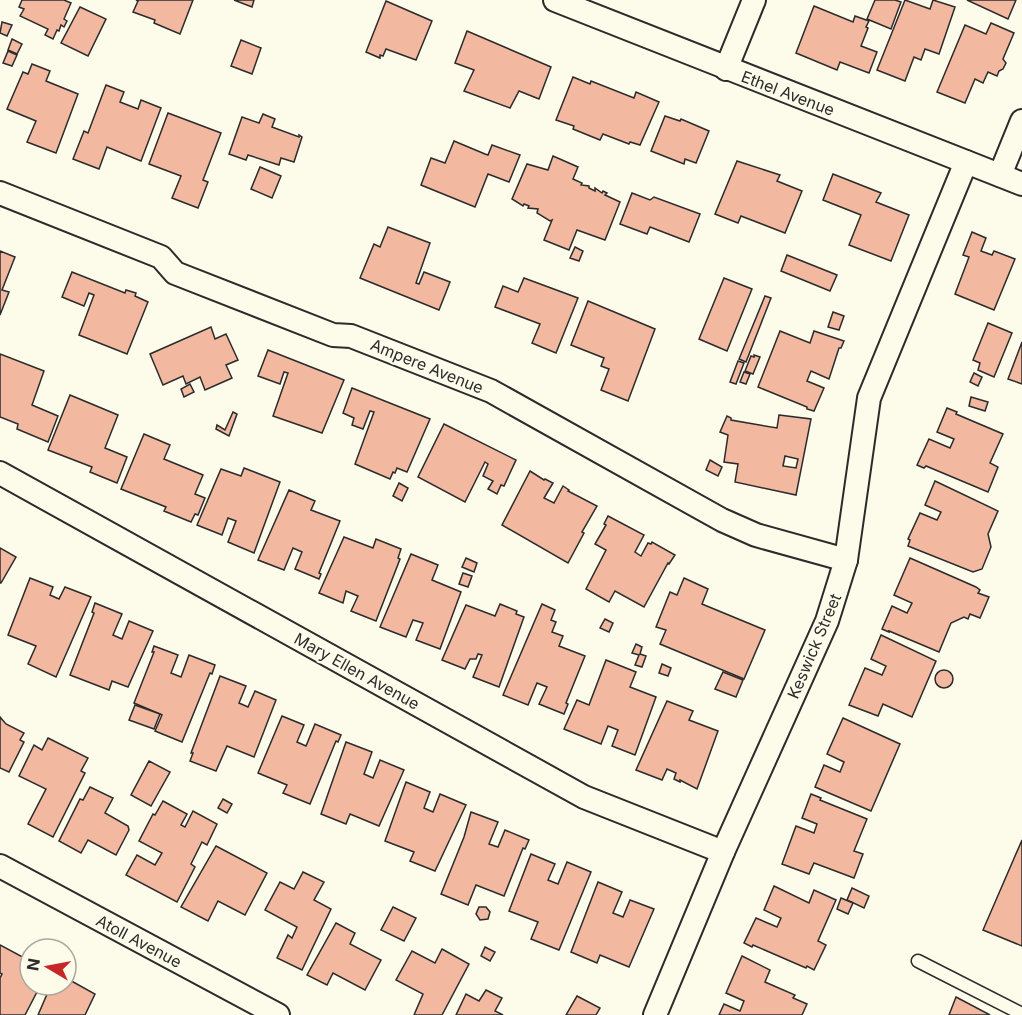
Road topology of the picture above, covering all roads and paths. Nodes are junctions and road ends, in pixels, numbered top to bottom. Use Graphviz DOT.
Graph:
graph roads {
  1 [pos="555,0"];
  2 [pos="754,0"];
  3 [pos="726,69"];
  4 [pos="1022,121"];
  5 [pos="966,162"];
  6 [pos="1000,175"];
  7 [pos="1022,184"];
  8 [pos="0,193"];
  9 [pos="0,473"];
  10 [pos="846,560"];
  11 [pos="723,852"];
  12 [pos="0,866"];
  13 [pos="918,961"];
  14 [pos="1022,1014"];
  15 [pos="278,1015"];
  16 [pos="655,1015"];
  1 -- 3 [label="street, Ethel Avenue"];
  2 -- 3 [label="street"];
  3 -- 5 [label="street, Ethel Avenue"];
  4 -- 6 [label="street"];
  5 -- 6 [label="street, Ethel Avenue"];
  5 -- 10 [label="street, Keswick Street"];
  6 -- 7 [label="street, Ethel Avenue"];
  8 -- 10 [label="street, Ampere Avenue"];
  9 -- 11 [label="street, Mary Ellen Avenue"];
  10 -- 11 [label="street, Keswick Street"];
  11 -- 16 [label="street, Keswick Street"];
  12 -- 15 [label="street, Atoll Avenue"];
  13 -- 14 [label="lane"];
}
